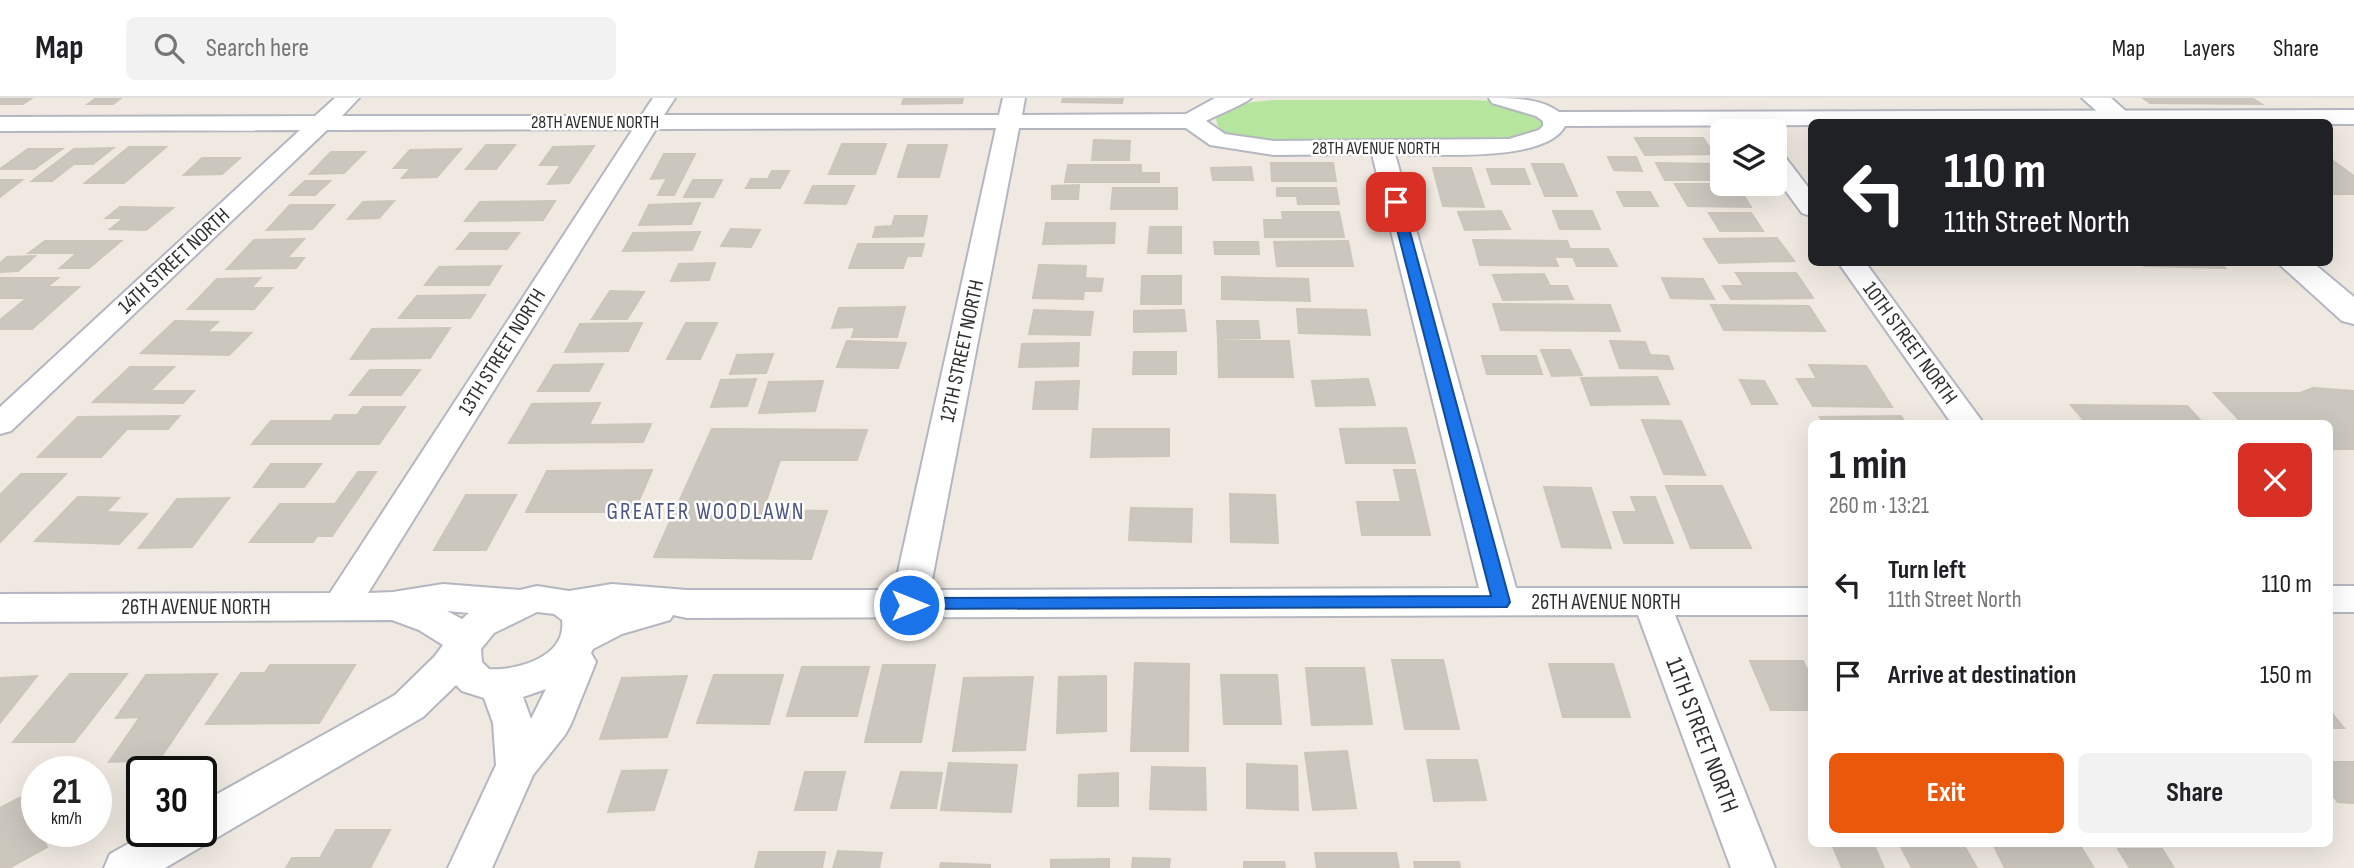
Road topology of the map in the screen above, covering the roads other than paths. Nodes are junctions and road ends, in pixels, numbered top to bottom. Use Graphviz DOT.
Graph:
graph roads {
  1 [pos="348,98"];
  2 [pos="1240,98"];
  3 [pos="1500,98"];
  4 [pos="1731,98"];
  5 [pos="2095,98"];
  6 [pos="656,110"];
  7 [pos="1012,110"];
  8 [pos="2354,117"];
  9 [pos="1554,119"];
  10 [pos="1747,119"];
  11 [pos="2121,119"];
  12 [pos="2199,119"];
  13 [pos="1191,121"];
  14 [pos="321,123"];
  15 [pos="0,124"];
  16 [pos="1710,124"];
  17 [pos="1808,124"];
  18 [pos="1787,125"];
  19 [pos="1382,148"];
  20 [pos="1787,176"];
  21 [pos="1808,204"];
  22 [pos="1854,266"];
  23 [pos="2297,266"];
  24 [pos="2349,306"];
  25 [pos="1966,420"];
  26 [pos="0,424"];
  27 [pos="2333,599"];
  28 [pos="2354,599"];
  29 [pos="1808,601"];
  30 [pos="1501,602"];
  31 [pos="1652,602"];
  32 [pos="517,603"];
  33 [pos="909,605"];
  34 [pos="340,607"];
  35 [pos="393,607"];
  36 [pos="0,608"];
  37 [pos="573,632"];
  38 [pos="463,646"];
  39 [pos="495,685"];
  40 [pos="409,706"];
  41 [pos="517,765"];
  42 [pos="217,816"];
  43 [pos="162,847"];
  44 [pos="126,868"];
  45 [pos="470,868"];
  46 [pos="1753,868"];
  1 -- 14 [label="street, 14TH STREET NORTH"];
  2 -- 13 [label="street"];
  3 -- 9 [label="street"];
  4 -- 10 [label="street"];
  5 -- 11 [label="main road"];
  6 -- 7 [label="street, 28TH AVENUE NORTH"];
  6 -- 14 [label="street, 28TH AVENUE NORTH"];
  6 -- 34 [label="street, 13TH STREET NORTH"];
  7 -- 13 [label="street, 28TH AVENUE NORTH"];
  7 -- 33 [label="street, 12TH STREET NORTH"];
  8 -- 12 [label="street"];
  9 -- 16 [label="street"];
  9 -- 19 [label="street, 28TH AVENUE NORTH"];
  13 -- 19 [label="street, 28TH AVENUE NORTH"];
  14 -- 15 [label="street, 28TH AVENUE NORTH"];
  14 -- 26 [label="street, 14TH STREET NORTH"];
  17 -- 18 [label="street"];
  19 -- 30 [label="street"];
  20 -- 21 [label="street"];
  22 -- 25 [label="street, 10TH STREET NORTH"];
  23 -- 24 [label="main road"];
  27 -- 28 [label="street"];
  29 -- 31 [label="street, 26TH AVENUE NORTH"];
  30 -- 31 [label="street, 26TH AVENUE NORTH"];
  30 -- 33 [label="street, 26TH AVENUE NORTH"];
  31 -- 46 [label="street, 11TH STREET NORTH"];
  32 -- 35 [label="street"];
  32 -- 37 [label="street"];
  32 -- 38 [label="street"];
  33 -- 37 [label="street, 26TH AVENUE NORTH"];
  34 -- 35 [label="street, 26TH AVENUE NORTH"];
  34 -- 36 [label="street, 26TH AVENUE NORTH"];
  35 -- 38 [label="street"];
  37 -- 39 [label="street"];
  37 -- 41 [label="street"];
  38 -- 39 [label="street"];
  38 -- 40 [label="street"];
  39 -- 40 [label="street"];
  39 -- 41 [label="street"];
  40 -- 42 [label="street"];
  41 -- 45 [label="street"];
  43 -- 44 [label="street"];
}
